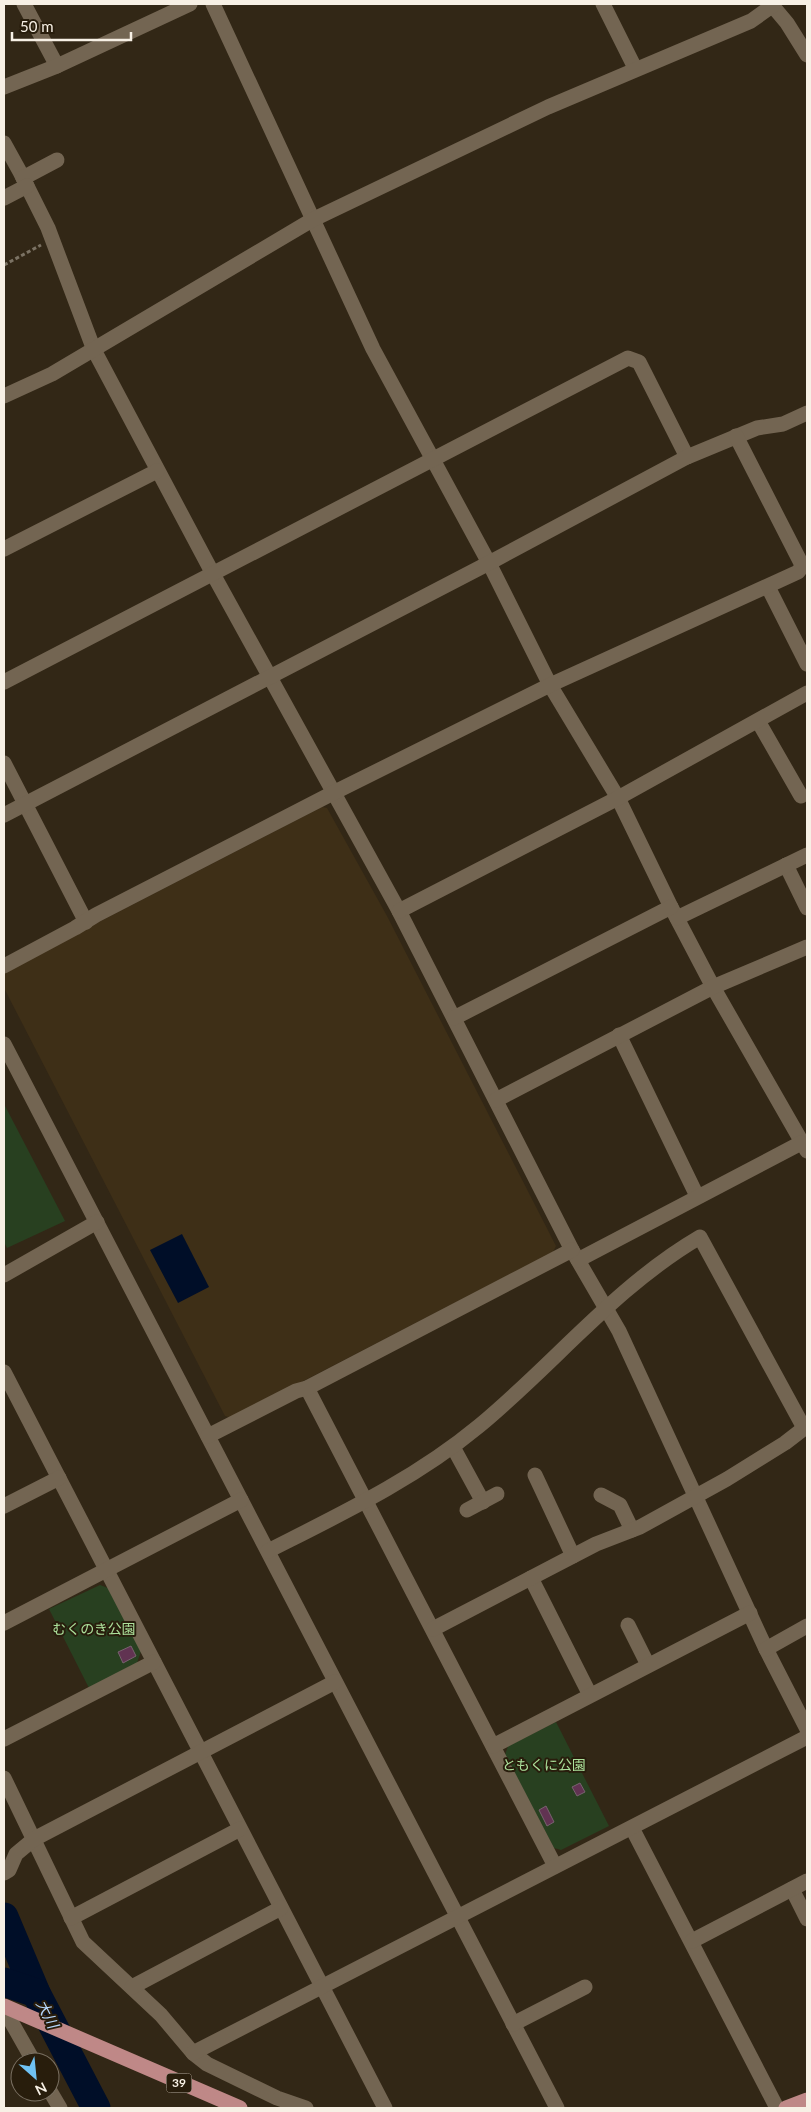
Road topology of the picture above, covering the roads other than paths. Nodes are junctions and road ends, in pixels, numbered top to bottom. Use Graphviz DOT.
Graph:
graph roads {
  1 [pos="24,4"];
  2 [pos="190,4"];
  3 [pos="213,4"];
  4 [pos="603,4"];
  5 [pos="772,5"];
  6 [pos="807,55"];
  7 [pos="57,66"];
  8 [pos="635,68"];
  9 [pos="4,87"];
  10 [pos="4,143"];
  11 [pos="58,160"];
  12 [pos="25,182"];
  13 [pos="4,198"];
  14 [pos="312,220"];
  15 [pos="94,350"];
  16 [pos="4,396"];
  17 [pos="807,413"];
  18 [pos="736,436"];
  19 [pos="687,457"];
  20 [pos="434,460"];
  21 [pos="158,470"];
  22 [pos="4,549"];
  23 [pos="490,563"];
  24 [pos="804,568"];
  25 [pos="213,574"];
  26 [pos="768,587"];
  27 [pos="807,664"];
  28 [pos="270,678"];
  29 [pos="4,682"];
  30 [pos="550,685"];
  31 [pos="807,693"];
  32 [pos="758,720"];
  33 [pos="4,763"];
  34 [pos="333,792"];
  35 [pos="801,796"];
  36 [pos="618,798"];
  37 [pos="25,804"];
  38 [pos="4,815"];
  39 [pos="807,855"];
  40 [pos="786,865"];
  41 [pos="807,908"];
  42 [pos="399,911"];
  43 [pos="674,912"];
  44 [pos="86,922"];
  45 [pos="807,947"];
  46 [pos="4,966"];
  47 [pos="713,987"];
  48 [pos="454,1018"];
  49 [pos="619,1034"];
  50 [pos="4,1044"];
  51 [pos="496,1100"];
  52 [pos="804,1147"];
  53 [pos="697,1196"];
  54 [pos="97,1222"];
  55 [pos="575,1255"];
  56 [pos="4,1275"];
  57 [pos="606,1308"];
  58 [pos="4,1372"];
  59 [pos="307,1388"];
  60 [pos="8,1390"];
  61 [pos="805,1427"];
  62 [pos="208,1436"];
  63 [pos="453,1447"];
  64 [pos="535,1475"];
  65 [pos="59,1478"];
  66 [pos="496,1494"];
  67 [pos="601,1495"];
  68 [pos="696,1496"];
  69 [pos="241,1500"];
  70 [pos="366,1502"];
  71 [pos="482,1502"];
  72 [pos="4,1506"];
  73 [pos="467,1510"];
  74 [pos="632,1530"];
  75 [pos="268,1551"];
  76 [pos="574,1556"];
  77 [pos="106,1570"];
  78 [pos="531,1578"];
  79 [pos="750,1613"];
  80 [pos="4,1623"];
  81 [pos="628,1625"];
  82 [pos="807,1626"];
  83 [pos="434,1629"];
  84 [pos="766,1649"];
  85 [pos="154,1662"];
  86 [pos="648,1666"];
  87 [pos="335,1682"];
  88 [pos="590,1695"];
  89 [pos="807,1729"];
  90 [pos="807,1737"];
  91 [pos="4,1739"];
  92 [pos="493,1746"];
  93 [pos="201,1754"];
  94 [pos="4,1778"];
  95 [pos="632,1828"];
  96 [pos="240,1829"];
  97 [pos="34,1839"];
  98 [pos="555,1866"];
  99 [pos="4,1873"];
  100 [pos="807,1881"];
  101 [pos="792,1889"];
  102 [pos="281,1908"];
  103 [pos="457,1916"];
  104 [pos="71,1918"];
  105 [pos="807,1919"];
  106 [pos="692,1942"];
  107 [pos="132,1986"];
  108 [pos="323,1987"];
  109 [pos="584,1987"];
  110 [pos="4,2007"];
  111 [pos="513,2024"];
  112 [pos="29,2052"];
  113 [pos="193,2053"];
  114 [pos="807,2100"];
  115 [pos="240,2108"];
  116 [pos="306,2108"];
  117 [pos="385,2108"];
  118 [pos="557,2108"];
  119 [pos="778,2108"];
  120 [pos="786,2108"];
  1 -- 7 [label="street"];
  2 -- 7 [label="street"];
  3 -- 14 [label="street"];
  4 -- 8 [label="street"];
  5 -- 6 [label="street"];
  5 -- 8 [label="street"];
  7 -- 9 [label="street"];
  8 -- 14 [label="street"];
  10 -- 12 [label="street"];
  11 -- 12 [label="street"];
  12 -- 13 [label="street"];
  12 -- 15 [label="street"];
  14 -- 15 [label="street"];
  14 -- 20 [label="street"];
  15 -- 16 [label="street"];
  15 -- 21 [label="street"];
  17 -- 18 [label="street"];
  18 -- 19 [label="street"];
  18 -- 24 [label="street"];
  19 -- 20 [label="street"];
  19 -- 23 [label="street"];
  20 -- 23 [label="street"];
  20 -- 25 [label="street"];
  21 -- 22 [label="street"];
  21 -- 25 [label="street"];
  23 -- 28 [label="street"];
  23 -- 30 [label="street"];
  24 -- 26 [label="street"];
  25 -- 28 [label="street"];
  25 -- 29 [label="street"];
  26 -- 27 [label="street"];
  26 -- 30 [label="street"];
  28 -- 34 [label="street"];
  28 -- 37 [label="street"];
  30 -- 34 [label="street"];
  30 -- 36 [label="street"];
  31 -- 32 [label="street"];
  32 -- 35 [label="street"];
  32 -- 36 [label="street"];
  33 -- 37 [label="street"];
  34 -- 42 [label="street"];
  34 -- 44 [label="street"];
  36 -- 42 [label="street"];
  36 -- 43 [label="street"];
  37 -- 38 [label="street"];
  37 -- 44 [label="street"];
  39 -- 40 [label="street"];
  40 -- 41 [label="street"];
  40 -- 43 [label="street"];
  42 -- 48 [label="street"];
  43 -- 47 [label="street"];
  43 -- 48 [label="street"];
  44 -- 46 [label="street"];
  45 -- 47 [label="street"];
  47 -- 49 [label="street"];
  47 -- 52 [label="street"];
  48 -- 51 [label="street"];
  49 -- 51 [label="street"];
  49 -- 53 [label="street"];
  50 -- 54 [label="street"];
  51 -- 55 [label="street"];
  52 -- 53 [label="street"];
  53 -- 55 [label="street"];
  54 -- 56 [label="street"];
  54 -- 62 [label="street"];
  55 -- 57 [label="street"];
  55 -- 59 [label="street"];
  57 -- 61 [label="street"];
  57 -- 63 [label="street"];
  57 -- 68 [label="street"];
  58 -- 60 [label="street"];
  59 -- 62 [label="street"];
  59 -- 70 [label="street"];
  60 -- 65 [label="street"];
  61 -- 68 [label="street"];
  62 -- 69 [label="street"];
  63 -- 70 [label="street"];
  63 -- 71 [label="street"];
  64 -- 76 [label="street"];
  65 -- 72 [label="street"];
  65 -- 77 [label="street"];
  66 -- 71 [label="street"];
  67 -- 74 [label="street"];
  68 -- 74 [label="street"];
  68 -- 79 [label="street"];
  69 -- 75 [label="street"];
  69 -- 77 [label="street"];
  70 -- 75 [label="street"];
  70 -- 83 [label="street"];
  71 -- 73 [label="street"];
  74 -- 76 [label="street"];
  75 -- 87 [label="street"];
  76 -- 78 [label="street"];
  77 -- 80 [label="street"];
  77 -- 85 [label="street"];
  78 -- 83 [label="street"];
  78 -- 88 [label="street"];
  79 -- 84 [label="street"];
  79 -- 86 [label="street"];
  81 -- 86 [label="street"];
  82 -- 84 [label="street"];
  83 -- 92 [label="street"];
  84 -- 89 [label="street"];
  85 -- 91 [label="street"];
  85 -- 93 [label="street"];
  86 -- 88 [label="street"];
  87 -- 93 [label="street"];
  87 -- 103 [label="street"];
  88 -- 92 [label="street"];
  90 -- 95 [label="street"];
  92 -- 98 [label="street"];
  93 -- 96 [label="street"];
  93 -- 97 [label="street"];
  94 -- 97 [label="street"];
  95 -- 98 [label="street"];
  95 -- 106 [label="street"];
  96 -- 102 [label="street"];
  96 -- 104 [label="street"];
  97 -- 99 [label="street"];
  97 -- 104 [label="street"];
  98 -- 103 [label="street"];
  100 -- 101 [label="street"];
  101 -- 105 [label="street"];
  101 -- 106 [label="street"];
  102 -- 107 [label="street"];
  102 -- 108 [label="street"];
  103 -- 108 [label="street"];
  103 -- 111 [label="street"];
  104 -- 107 [label="street"];
  106 -- 119 [label="street"];
  107 -- 113 [label="street"];
  108 -- 113 [label="street"];
  108 -- 117 [label="street"];
  109 -- 111 [label="street"];
  110 -- 112 [label="street"];
  110 -- 115 [label="main road, 39"];
  111 -- 118 [label="street"];
  113 -- 116 [label="street"];
  114 -- 120 [label="main road"];
}
